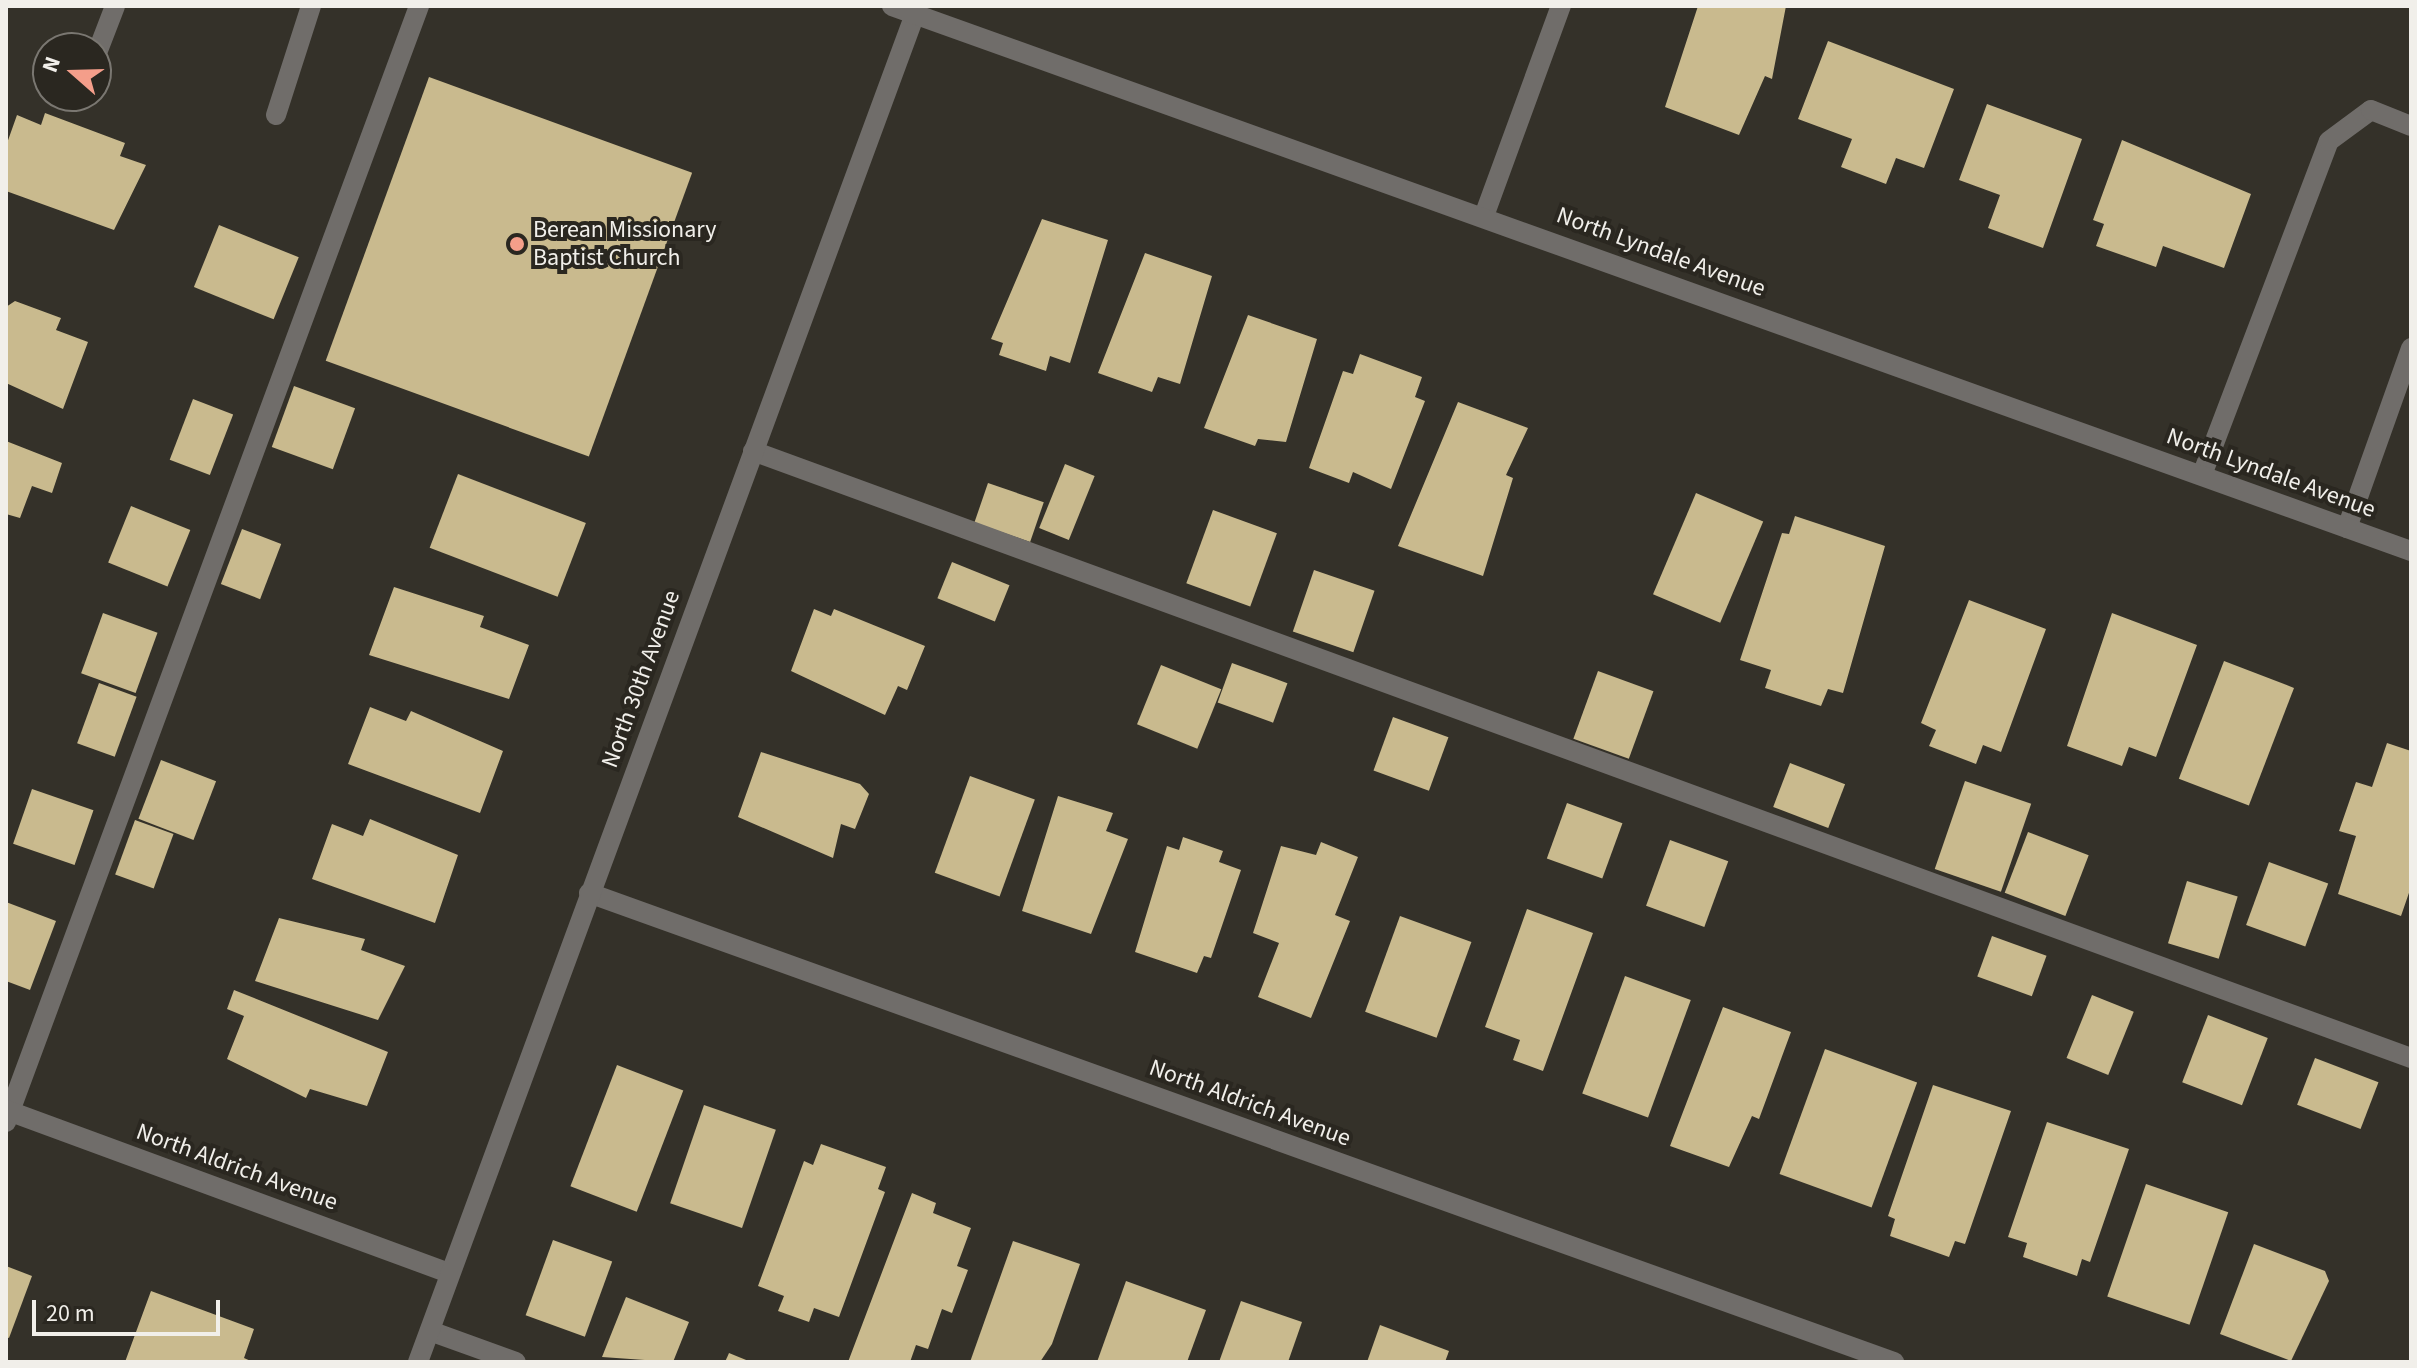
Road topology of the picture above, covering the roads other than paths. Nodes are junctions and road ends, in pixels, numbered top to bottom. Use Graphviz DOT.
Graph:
graph roads {
  1 [pos="115,6"];
  2 [pos="311,6"];
  3 [pos="419,6"];
  4 [pos="892,6"];
  5 [pos="1561,6"];
  6 [pos="915,14"];
  7 [pos="105,32"];
  8 [pos="276,115"];
  9 [pos="2411,126"];
  10 [pos="1484,216"];
  11 [pos="2411,348"];
  12 [pos="753,451"];
  13 [pos="2202,475"];
  14 [pos="2347,528"];
  15 [pos="2411,551"];
  16 [pos="589,893"];
  17 [pos="2411,1058"];
  18 [pos="7,1114"];
  19 [pos="450,1273"];
  20 [pos="430,1331"];
  21 [pos="418,1362"];
  22 [pos="516,1362"];
  23 [pos="1894,1362"];
  1 -- 7 [label="street"];
  2 -- 8 [label="street"];
  3 -- 18 [label="street"];
  4 -- 6 [label="street, North Lyndale Avenue"];
  5 -- 10 [label="street"];
  6 -- 10 [label="street, North Lyndale Avenue"];
  6 -- 12 [label="street, North 30th Avenue"];
  9 -- 13 [label="street"];
  10 -- 13 [label="street, North Lyndale Avenue"];
  11 -- 14 [label="street"];
  12 -- 16 [label="street, North 30th Avenue"];
  12 -- 17 [label="street"];
  13 -- 14 [label="street, North Lyndale Avenue"];
  14 -- 15 [label="street, North Lyndale Avenue"];
  16 -- 19 [label="street, North 30th Avenue"];
  16 -- 23 [label="street, North Aldrich Avenue"];
  18 -- 19 [label="street, North Aldrich Avenue"];
  19 -- 20 [label="street, North 30th Avenue"];
  20 -- 21 [label="street, North 30th Avenue"];
  20 -- 22 [label="street"];
}
